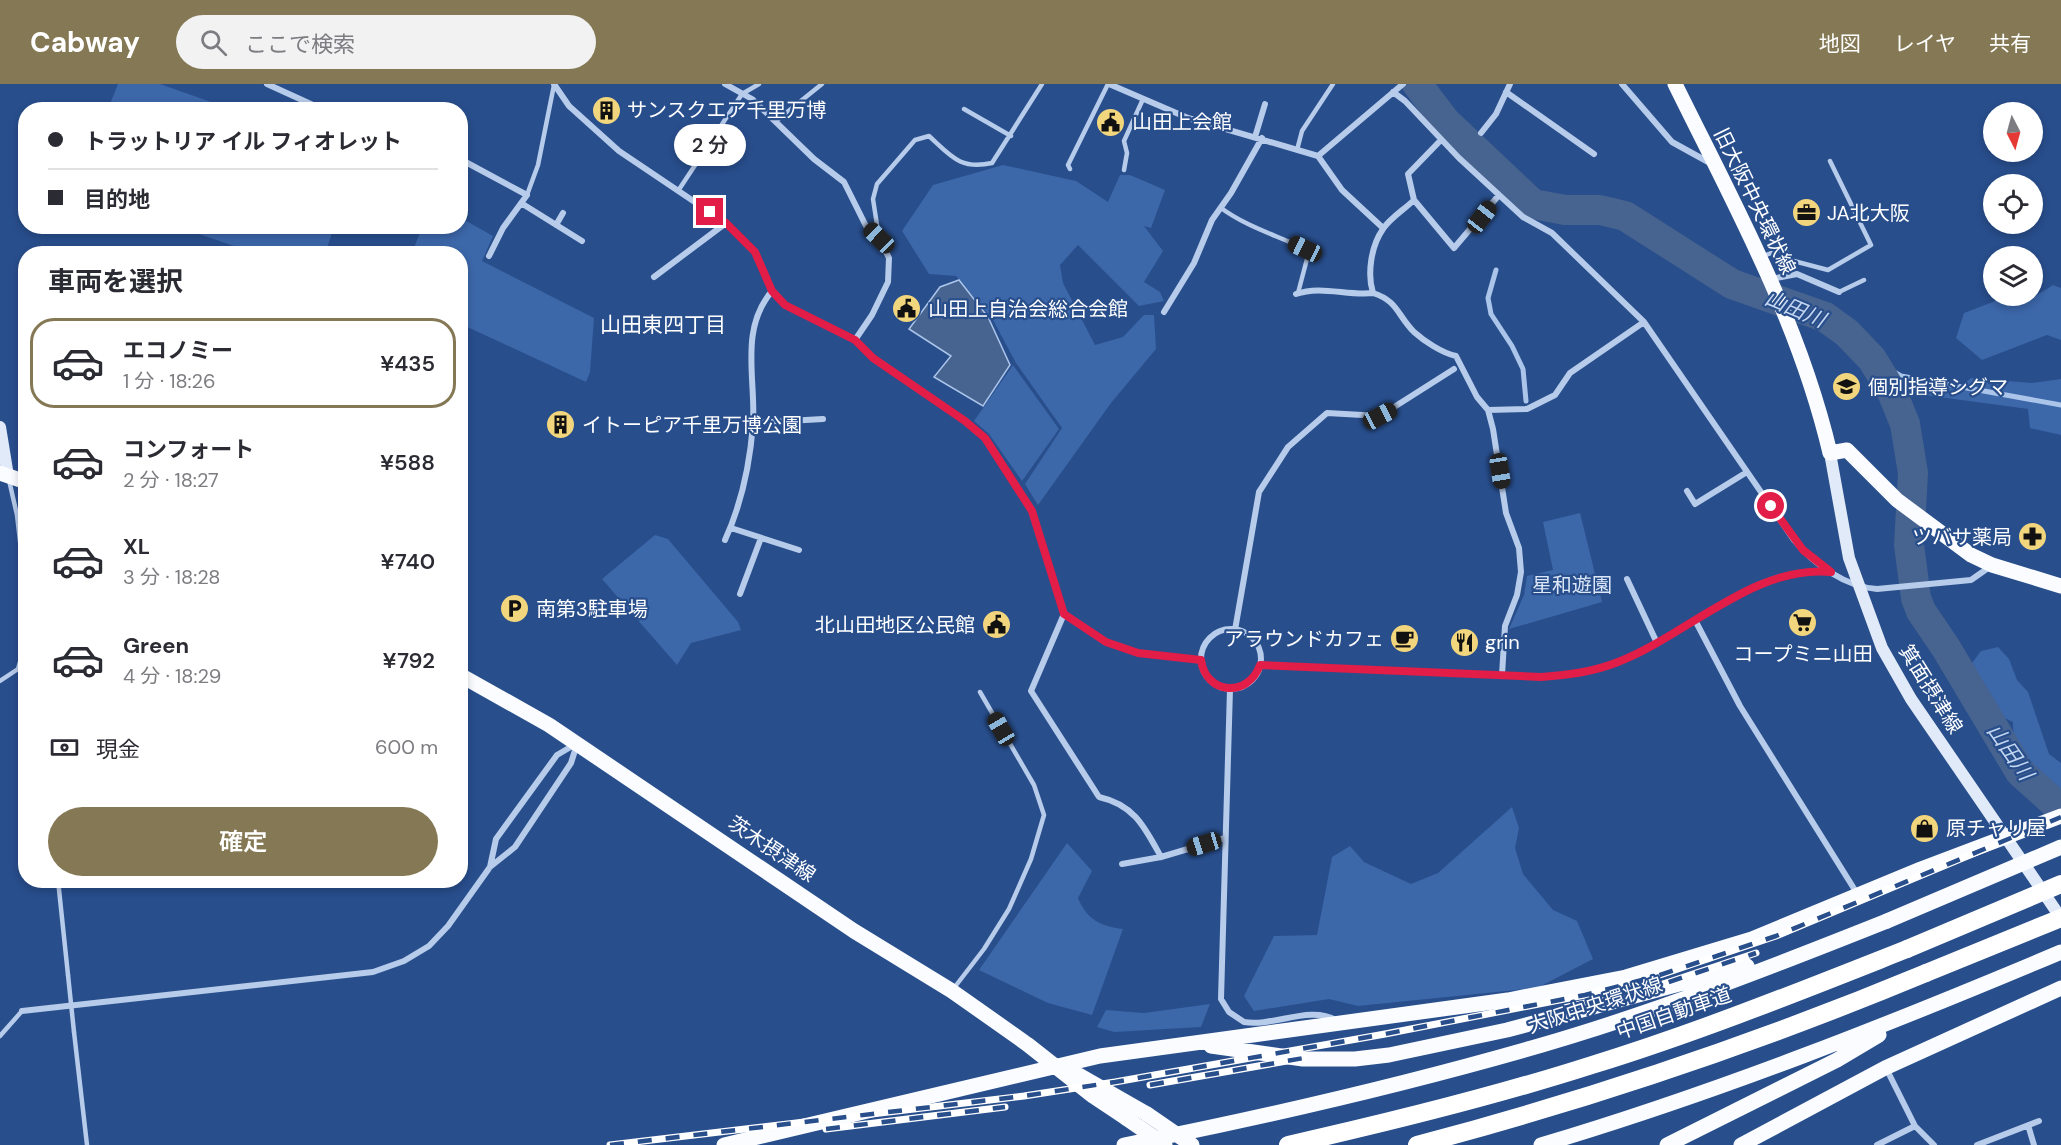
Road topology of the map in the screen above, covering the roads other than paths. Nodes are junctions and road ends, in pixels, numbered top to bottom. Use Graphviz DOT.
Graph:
graph roads {
  1 [pos="267,84"];
  2 [pos="554,84"];
  3 [pos="725,84"];
  4 [pos="759,84"];
  5 [pos="822,84"];
  6 [pos="1042,84"];
  7 [pos="1109,84"];
  8 [pos="1333,84"];
  9 [pos="1403,84"];
  10 [pos="1510,84"];
  11 [pos="1622,84"];
  12 [pos="1675,84"];
  13 [pos="1393,92"];
  14 [pos="1506,92"];
  15 [pos="742,94"];
  16 [pos="1143,99"];
  17 [pos="306,102"];
  18 [pos="1265,104"];
  19 [pos="964,109"];
  20 [pos="776,121"];
  21 [pos="1481,134"];
  22 [pos="1011,136"];
  23 [pos="1258,138"];
  24 [pos="1440,141"];
  25 [pos="1297,150"];
  26 [pos="1594,154"];
  27 [pos="1318,156"];
  28 [pos="1830,161"];
  29 [pos="468,163"];
  30 [pos="1714,165"];
  31 [pos="1070,169"];
  32 [pos="1124,170"];
  33 [pos="678,191"];
  34 [pos="527,195"];
  35 [pos="1499,195"];
  36 [pos="1414,200"];
  37 [pos="521,203"];
  38 [pos="1221,208"];
  39 [pos="563,213"];
  40 [pos="726,223"];
  41 [pos="555,225"];
  42 [pos="1383,228"];
  43 [pos="879,238"];
  44 [pos="582,241"];
  45 [pos="489,256"];
  46 [pos="1760,257"];
  47 [pos="654,277"];
  48 [pos="1771,279"];
  49 [pos="1864,280"];
  50 [pos="772,291"];
  51 [pos="1839,292"];
  52 [pos="1297,293"];
  53 [pos="1373,293"];
  54 [pos="1164,312"];
  55 [pos="1644,322"];
  56 [pos="855,340"];
  57 [pos="1454,369"];
  58 [pos="1488,410"];
  59 [pos="824,419"];
  60 [pos="753,423"];
  61 [pos="0,427"];
  62 [pos="1830,453"];
  63 [pos="1748,472"];
  64 [pos="4,475"];
  65 [pos="1687,491"];
  66 [pos="18,524"];
  67 [pos="731,528"];
  68 [pos="761,538"];
  69 [pos="725,540"];
  70 [pos="799,550"];
  71 [pos="1992,565"];
  72 [pos="1831,572"];
  73 [pos="1627,579"];
  74 [pos="1857,584"];
  75 [pos="2061,586"];
  76 [pos="740,594"];
  77 [pos="1064,614"];
  78 [pos="1696,622"];
  79 [pos="1235,630"];
  80 [pos="1657,643"];
  81 [pos="1201,660"];
  82 [pos="1260,665"];
  83 [pos="18,669"];
  84 [pos="1502,675"];
  85 [pos="468,680"];
  86 [pos="0,681"];
  87 [pos="1230,689"];
  88 [pos="980,692"];
  89 [pos="577,743"];
  90 [pos="2061,816"];
  91 [pos="2005,836"];
  92 [pos="1225,838"];
  93 [pos="2061,847"];
  94 [pos="1161,857"];
  95 [pos="1122,864"];
  96 [pos="490,867"];
  97 [pos="2061,884"];
  98 [pos="58,888"];
  99 [pos="1859,895"];
  100 [pos="2061,918"];
  101 [pos="1828,945"];
  102 [pos="2061,952"];
  103 [pos="2061,988"];
  104 [pos="952,991"];
  105 [pos="22,1011"];
  106 [pos="1906,1017"];
  107 [pos="1341,1022"];
  108 [pos="0,1035"];
  109 [pos="1199,1044"];
  110 [pos="1056,1066"];
  111 [pos="1885,1068"];
  112 [pos="2039,1121"];
  113 [pos="2028,1125"];
  114 [pos="1916,1126"];
  115 [pos="87,1145"];
  116 [pos="724,1145"];
  117 [pos="1124,1145"];
  118 [pos="1165,1145"];
  119 [pos="1192,1145"];
  120 [pos="1288,1145"];
  121 [pos="1417,1145"];
  122 [pos="1540,1145"];
  123 [pos="1667,1145"];
  124 [pos="1741,1145"];
  125 [pos="1877,1145"];
  126 [pos="1934,1145"];
  127 [pos="1977,1145"];
  128 [pos="2034,1145"];
  1 -- 17 [label="street"];
  2 -- 33 [label="street"];
  2 -- 34 [label="lane"];
  3 -- 15 [label="street"];
  4 -- 15 [label="lane"];
  5 -- 20 [label="lane"];
  6 -- 22 [label="lane"];
  7 -- 16 [label="street"];
  7 -- 31 [label="lane"];
  8 -- 25 [label="lane"];
  9 -- 13 [label="street"];
  10 -- 14 [label="street"];
  11 -- 30 [label="street"];
  12 -- 30 [label="main road, 旧大阪中央環状線"];
  13 -- 24 [label="street"];
  13 -- 27 [label="street"];
  14 -- 21 [label="street"];
  14 -- 26 [label="street"];
  15 -- 20 [label="street"];
  15 -- 33 [label="lane"];
  16 -- 23 [label="street"];
  16 -- 32 [label="lane"];
  18 -- 23 [label="street"];
  19 -- 22 [label="lane"];
  20 -- 43 [label="street"];
  22 -- 43 [label="lane"];
  23 -- 25 [label="street"];
  23 -- 38 [label="street"];
  24 -- 35 [label="street"];
  24 -- 36 [label="street"];
  25 -- 27 [label="street"];
  27 -- 42 [label="street"];
  28 -- 46 [label="lane"];
  29 -- 34 [label="street"];
  30 -- 46 [label="main road, 旧大阪中央環状線"];
  33 -- 40 [label="street"];
  34 -- 37 [label="street"];
  35 -- 36 [label="street"];
  35 -- 55 [label="street"];
  36 -- 42 [label="street"];
  37 -- 41 [label="street"];
  37 -- 45 [label="street"];
  38 -- 52 [label="lane"];
  38 -- 54 [label="street"];
  39 -- 41 [label="street"];
  40 -- 47 [label="street"];
  40 -- 50 [label="street"];
  41 -- 44 [label="street"];
  42 -- 53 [label="street"];
  43 -- 56 [label="street"];
  46 -- 48 [label="main road, 旧大阪中央環状線"];
  48 -- 51 [label="street"];
  48 -- 62 [label="main road, 旧大阪中央環状線"];
  49 -- 51 [label="lane"];
  50 -- 56 [label="street"];
  50 -- 60 [label="street"];
  52 -- 53 [label="street"];
  53 -- 58 [label="street"];
  55 -- 58 [label="street"];
  55 -- 63 [label="street"];
  56 -- 77 [label="street"];
  57 -- 79 [label="street"];
  58 -- 84 [label="street"];
  59 -- 60 [label="street"];
  60 -- 67 [label="street"];
  61 -- 64 [label="main road"];
  62 -- 71 [label="main road"];
  62 -- 74 [label="main road, 箕面摂津線"];
  63 -- 65 [label="street"];
  63 -- 72 [label="street"];
  64 -- 66 [label="lane"];
  67 -- 68 [label="street"];
  67 -- 69 [label="street"];
  68 -- 70 [label="street"];
  68 -- 76 [label="street"];
  71 -- 74 [label="street"];
  71 -- 75 [label="main road"];
  72 -- 74 [label="street"];
  72 -- 78 [label="street"];
  73 -- 80 [label="street"];
  74 -- 91 [label="main road, 箕面摂津線"];
  77 -- 81 [label="street"];
  77 -- 94 [label="street"];
  78 -- 80 [label="street"];
  78 -- 99 [label="street"];
  79 -- 81 [label="street"];
  79 -- 82 [label="street"];
  80 -- 84 [label="street"];
  81 -- 87 [label="street"];
  82 -- 84 [label="street"];
  82 -- 87 [label="street"];
  83 -- 86 [label="lane"];
  85 -- 89 [label="main road, 茨木摂津線"];
  87 -- 92 [label="street"];
  88 -- 104 [label="lane"];
  89 -- 96 [label="street"];
  89 -- 96 [label="street"];
  89 -- 104 [label="main road, 茨木摂津線"];
  90 -- 91 [label="main road"];
  91 -- 99 [label="main road"];
  91 -- 100 [label="main road, 箕面摂津線"];
  92 -- 94 [label="street"];
  92 -- 107 [label="street"];
  93 -- 101 [label="main road, 大阪中央環状線, bridge"];
  94 -- 95 [label="street"];
  96 -- 105 [label="street"];
  97 -- 120 [label="highway, 中国自動車道, bridge"];
  98 -- 115 [label="lane, bridge"];
  99 -- 107 [label="main road"];
  100 -- 121 [label="highway, bridge"];
  101 -- 109 [label="main road"];
  101 -- 117 [label="main road, 大阪中央環状線"];
  102 -- 106 [label="main road"];
  103 -- 111 [label="main road"];
  104 -- 110 [label="main road, 茨木摂津線"];
  105 -- 108 [label="lane"];
  106 -- 122 [label="main road"];
  106 -- 123 [label="main road"];
  107 -- 109 [label="main road"];
  109 -- 110 [label="main road"];
  110 -- 116 [label="main road"];
  110 -- 118 [label="main road, 茨木摂津線, bridge"];
  110 -- 119 [label="main road, 茨木摂津線, bridge"];
  111 -- 114 [label="street"];
  111 -- 124 [label="main road"];
  112 -- 113 [label="street"];
  113 -- 127 [label="street"];
  113 -- 128 [label="street"];
  114 -- 125 [label="street"];
  114 -- 126 [label="street"];
}
